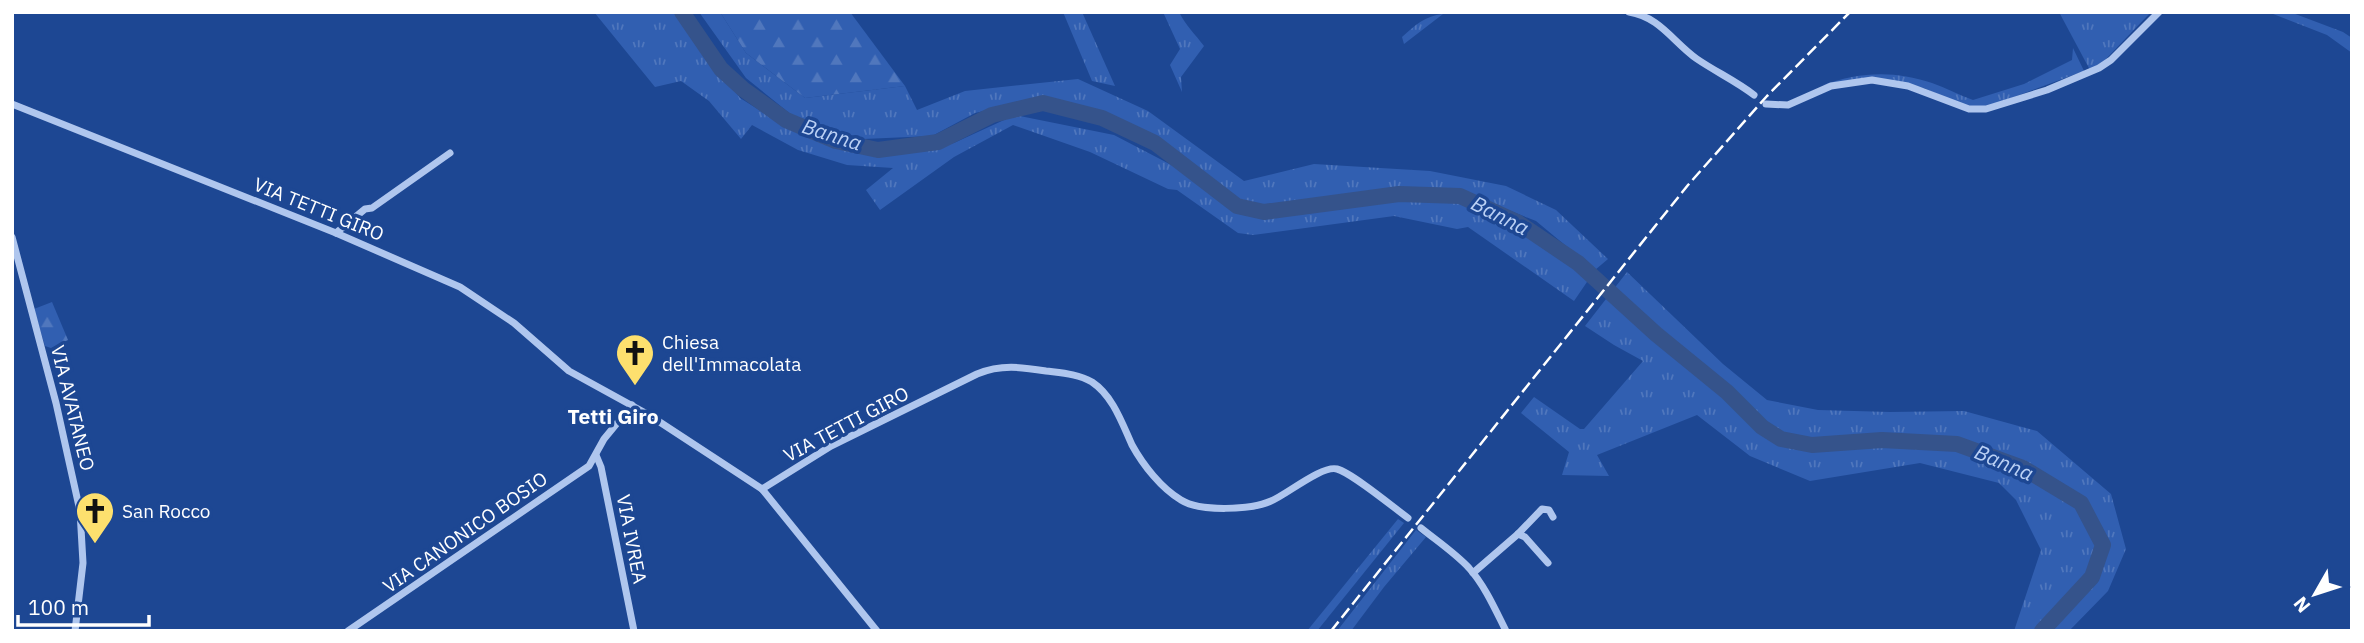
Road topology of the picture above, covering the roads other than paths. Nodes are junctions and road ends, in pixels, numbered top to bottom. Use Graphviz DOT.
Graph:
graph roads {
  1 [pos="1629,12"];
  2 [pos="2159,12"];
  3 [pos="1754,95"];
  4 [pos="12,104"];
  5 [pos="1766,104"];
  6 [pos="450,153"];
  7 [pos="336,233"];
  8 [pos="12,237"];
  9 [pos="632,405"];
  10 [pos="596,455"];
  11 [pos="762,489"];
  12 [pos="1553,517"];
  13 [pos="1408,518"];
  14 [pos="1421,528"];
  15 [pos="1518,534"];
  16 [pos="1548,563"];
  17 [pos="1473,573"];
  18 [pos="75,631"];
  19 [pos="348,631"];
  20 [pos="634,631"];
  21 [pos="877,631"];
  22 [pos="1506,631"];
  1 -- 3 [label="street"];
  2 -- 5 [label="street"];
  4 -- 7 [label="street, VIA TETTI GIRO"];
  6 -- 7 [label="street"];
  7 -- 9 [label="street, VIA TETTI GIRO"];
  8 -- 18 [label="street, VIA AVATANEO"];
  9 -- 10 [label="street, VIA CANONICO BOSIO"];
  9 -- 11 [label="street, VIA TETTI GIRO"];
  10 -- 19 [label="street, VIA CANONICO BOSIO"];
  10 -- 20 [label="street, VIA IVREA"];
  11 -- 13 [label="street, VIA TETTI GIRO"];
  11 -- 21 [label="street"];
  12 -- 15 [label="street"];
  14 -- 17 [label="street"];
  15 -- 16 [label="street"];
  15 -- 17 [label="street"];
  17 -- 22 [label="street"];
}
